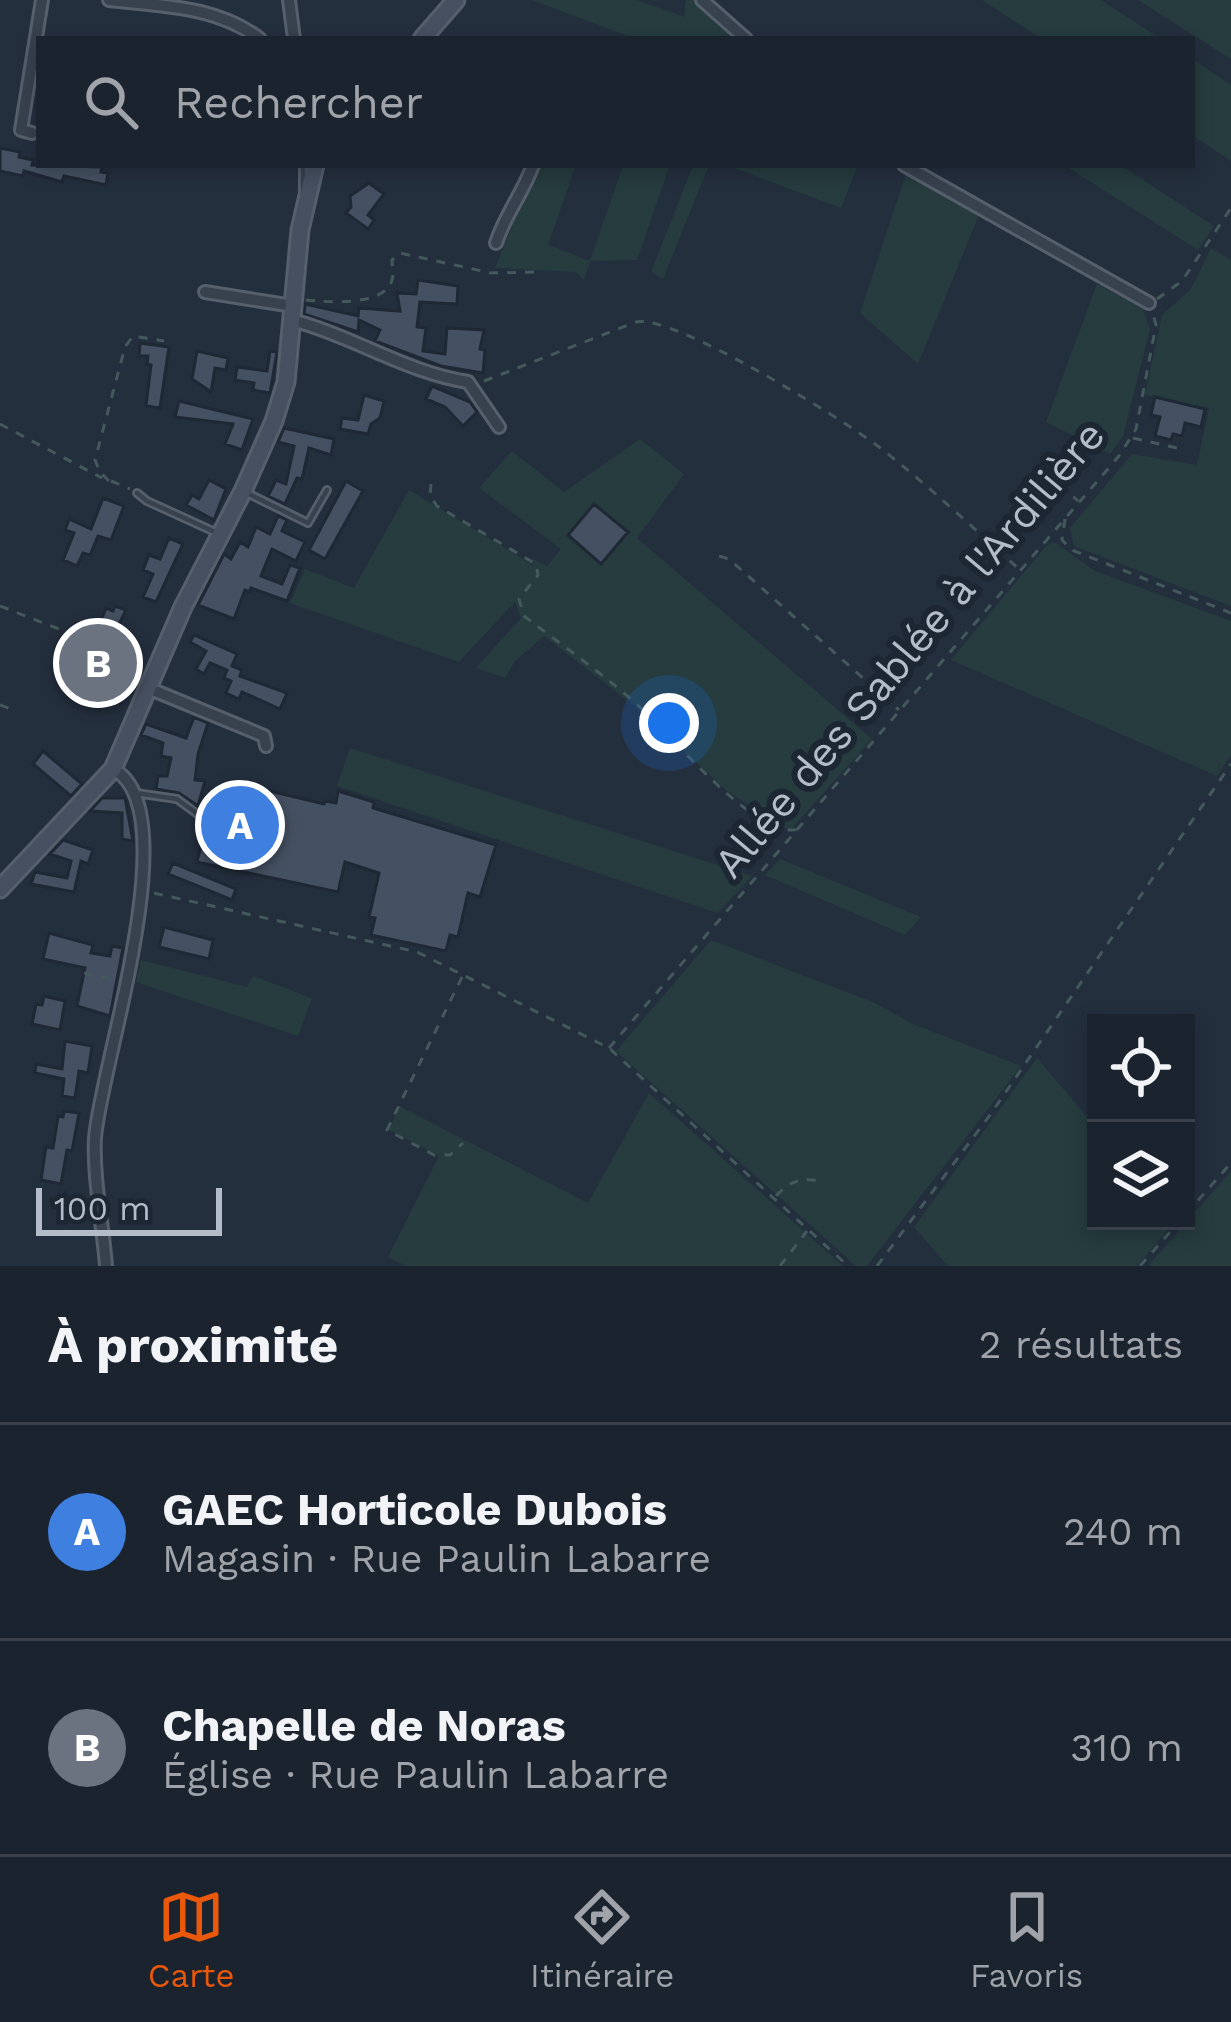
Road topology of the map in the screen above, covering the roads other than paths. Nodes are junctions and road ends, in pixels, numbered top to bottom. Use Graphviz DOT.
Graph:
graph roads {
  1 [pos="42,0"];
  2 [pos="109,0"];
  3 [pos="289,0"];
  4 [pos="456,0"];
  5 [pos="702,0"];
  6 [pos="36,36"];
  7 [pos="256,36"];
  8 [pos="294,36"];
  9 [pos="425,36"];
  10 [pos="743,36"];
  11 [pos="36,37"];
  12 [pos="32,133"];
  13 [pos="303,168"];
  14 [pos="318,168"];
  15 [pos="532,168"];
  16 [pos="909,168"];
  17 [pos="306,203"];
  18 [pos="496,243"];
  19 [pos="205,292"];
  20 [pos="1149,303"];
  21 [pos="293,308"];
  22 [pos="499,427"];
  23 [pos="327,490"];
  24 [pos="243,491"];
  25 [pos="137,493"];
  26 [pos="220,535"];
  27 [pos="148,688"];
  28 [pos="266,746"];
  29 [pos="113,769"];
  30 [pos="136,793"];
  31 [pos="211,824"];
  32 [pos="0,889"];
  33 [pos="106,1266"];
  1 -- 6 [label="street"];
  2 -- 7 [label="street"];
  3 -- 8 [label="street"];
  4 -- 9 [label="street"];
  5 -- 10 [label="street"];
  11 -- 12 [label="street"];
  13 -- 17 [label="lane"];
  14 -- 17 [label="street"];
  15 -- 18 [label="street"];
  16 -- 20 [label="street"];
  17 -- 21 [label="street"];
  19 -- 21 [label="street"];
  21 -- 22 [label="street"];
  21 -- 24 [label="street"];
  23 -- 24 [label="lane"];
  24 -- 26 [label="street"];
  25 -- 26 [label="lane"];
  26 -- 27 [label="street"];
  27 -- 28 [label="street"];
  27 -- 29 [label="street"];
  29 -- 30 [label="street"];
  29 -- 32 [label="street"];
  30 -- 31 [label="lane"];
  30 -- 33 [label="street"];
}
